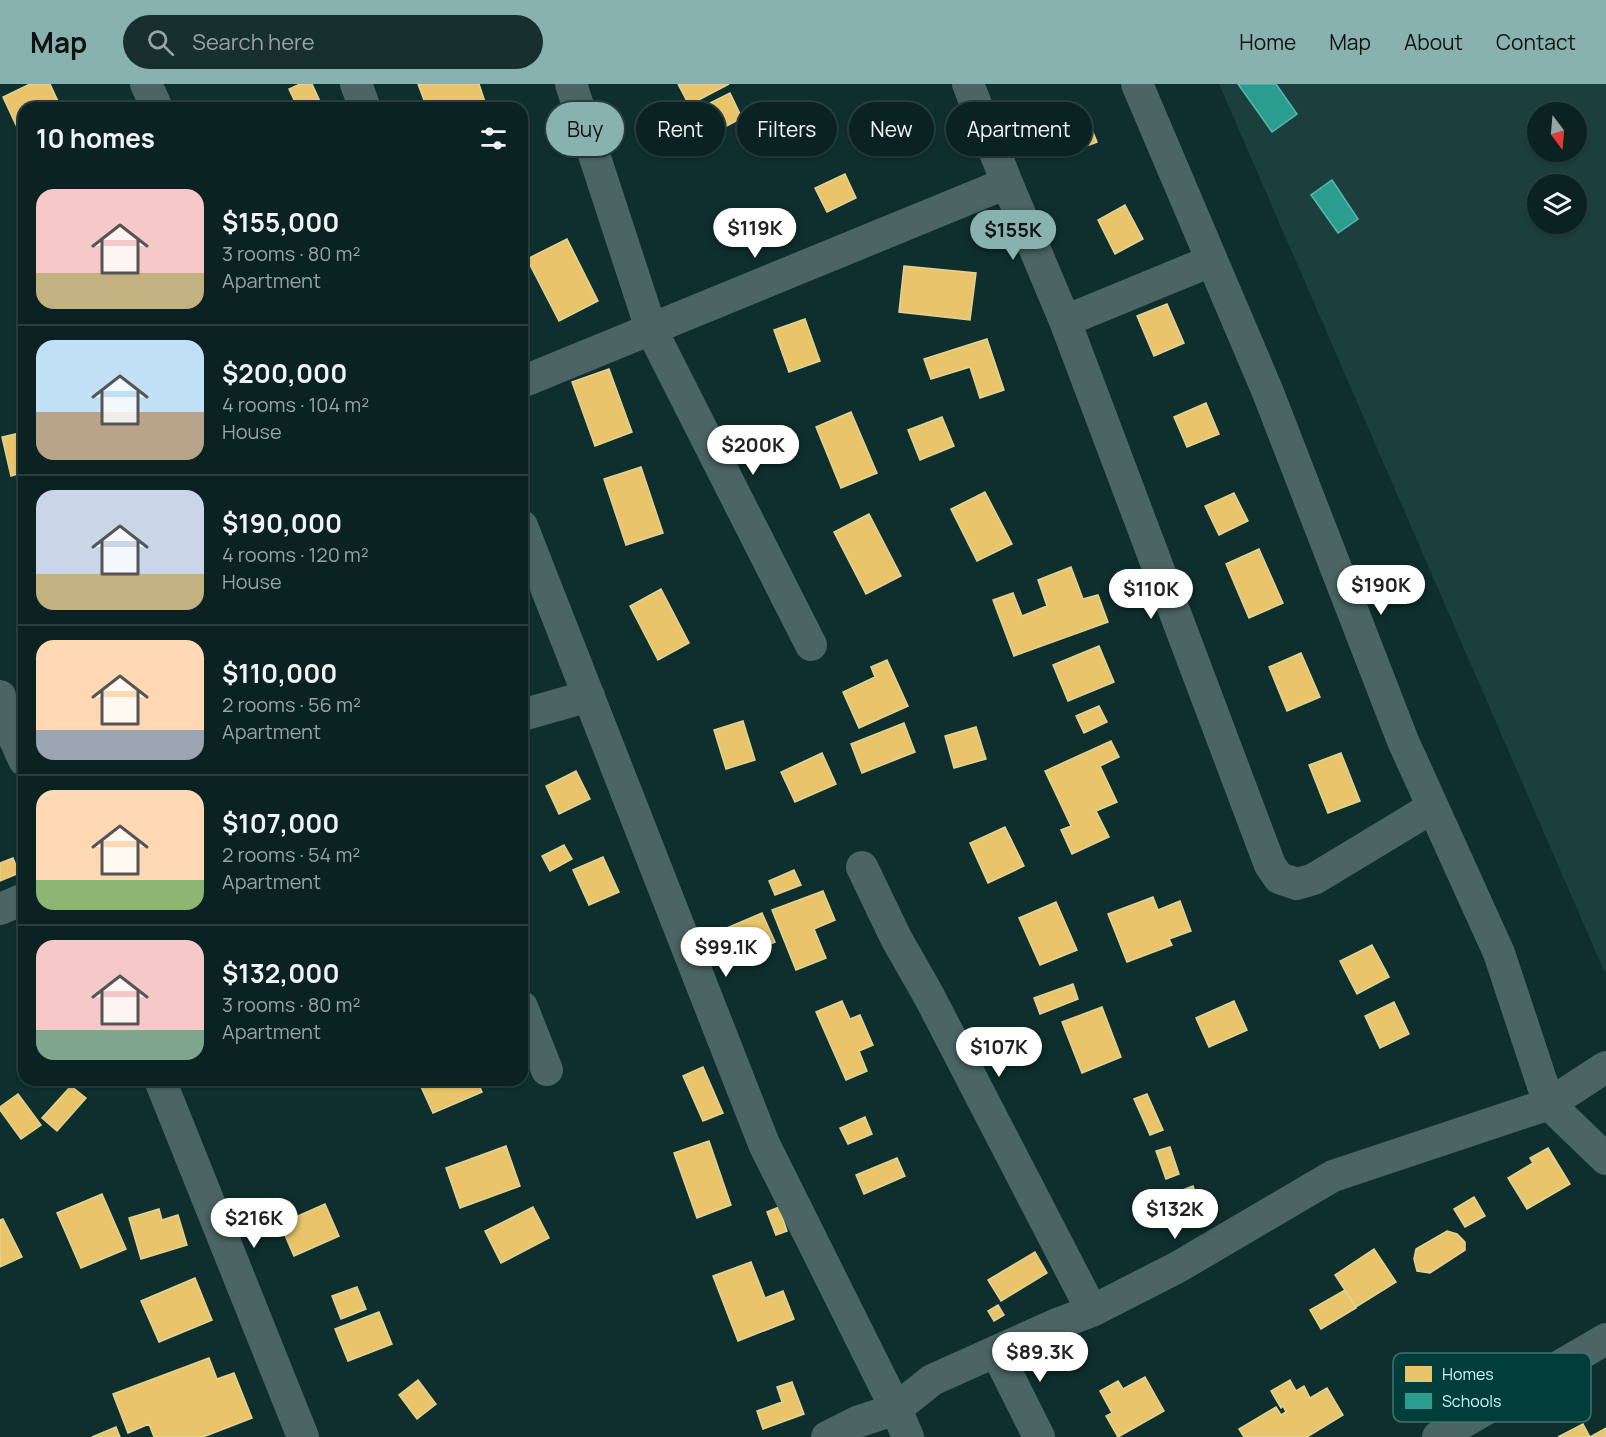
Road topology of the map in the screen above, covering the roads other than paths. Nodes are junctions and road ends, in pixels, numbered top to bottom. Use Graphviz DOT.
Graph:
graph roads {
  1 [pos="146,84"];
  2 [pos="356,84"];
  3 [pos="571,84"];
  4 [pos="968,84"];
  5 [pos="1137,84"];
  6 [pos="154,102"];
  7 [pos="362,102"];
  8 [pos="1007,183"];
  9 [pos="1211,261"];
  10 [pos="1065,321"];
  11 [pos="651,329"];
  12 [pos="528,380"];
  13 [pos="528,541"];
  14 [pos="811,645"];
  15 [pos="0,696"];
  16 [pos="589,696"];
  17 [pos="528,713"];
  18 [pos="18,746"];
  19 [pos="1433,807"];
  20 [pos="861,867"];
  21 [pos="18,902"];
  22 [pos="0,909"];
  23 [pos="528,1022"];
  24 [pos="1606,1067"];
  25 [pos="547,1070"];
  26 [pos="162,1086"];
  27 [pos="1549,1104"];
  28 [pos="1606,1159"];
  29 [pos="1092,1311"];
  30 [pos="1606,1339"];
  31 [pos="996,1351"];
  32 [pos="1584,1353"];
  33 [pos="1474,1422"];
  34 [pos="902,1423"];
  35 [pos="1458,1432"];
  36 [pos="303,1437"];
  37 [pos="827,1437"];
  38 [pos="1039,1437"];
  1 -- 6 [label="street"];
  2 -- 7 [label="street"];
  3 -- 11 [label="street"];
  4 -- 8 [label="street"];
  5 -- 9 [label="street"];
  8 -- 10 [label="street"];
  8 -- 11 [label="street"];
  9 -- 10 [label="street"];
  9 -- 19 [label="street"];
  10 -- 19 [label="street"];
  11 -- 12 [label="street"];
  11 -- 14 [label="street"];
  13 -- 16 [label="street"];
  15 -- 18 [label="street"];
  16 -- 17 [label="street"];
  16 -- 34 [label="street"];
  19 -- 27 [label="street"];
  20 -- 29 [label="street"];
  21 -- 22 [label="street"];
  23 -- 25 [label="street"];
  24 -- 27 [label="street"];
  26 -- 36 [label="street"];
  27 -- 28 [label="street"];
  27 -- 29 [label="street"];
  29 -- 31 [label="street"];
  30 -- 32 [label="street"];
  31 -- 34 [label="street"];
  31 -- 38 [label="street"];
  33 -- 35 [label="street"];
  34 -- 37 [label="street"];
}
